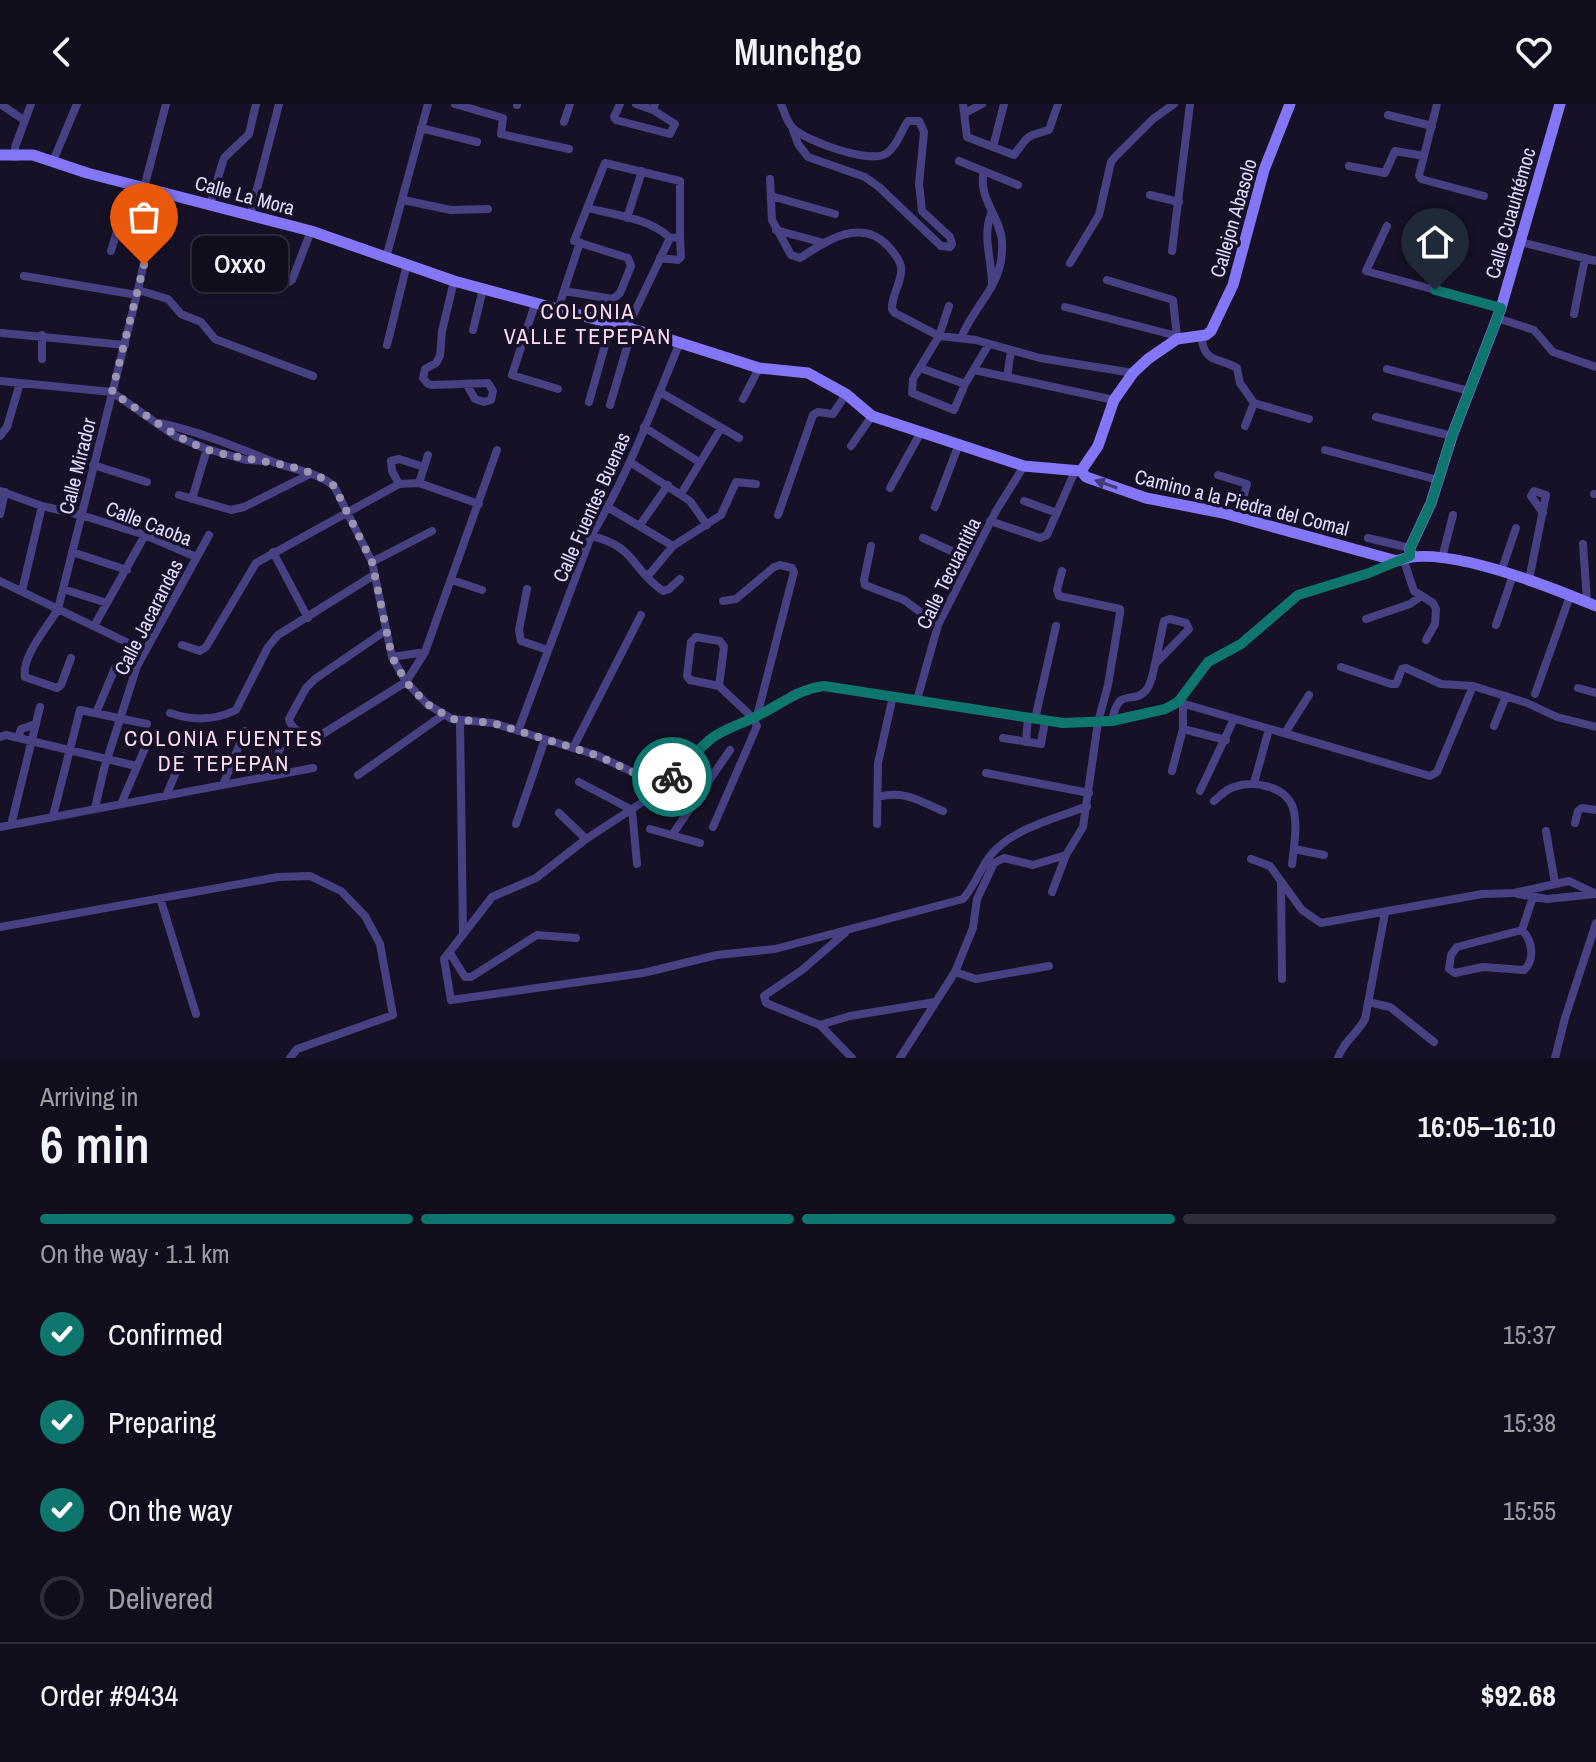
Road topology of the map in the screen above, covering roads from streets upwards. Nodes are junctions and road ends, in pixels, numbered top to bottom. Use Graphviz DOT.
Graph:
graph roads {
  1 [pos="0,104"];
  2 [pos="31,104"];
  3 [pos="77,104"];
  4 [pos="166,104"];
  5 [pos="256,104"];
  6 [pos="279,104"];
  7 [pos="428,104"];
  8 [pos="455,104"];
  9 [pos="570,104"];
  10 [pos="620,104"];
  11 [pos="636,104"];
  12 [pos="781,104"];
  13 [pos="982,104"];
  14 [pos="1004,104"];
  15 [pos="1058,104"];
  16 [pos="1174,104"];
  17 [pos="1190,104"];
  18 [pos="1290,104"];
  19 [pos="1437,104"];
  20 [pos="1560,104"];
  21 [pos="654,107"];
  22 [pos="964,108"];
  23 [pos="1388,115"];
  24 [pos="24,120"];
  25 [pos="564,122"];
  26 [pos="1432,126"];
  27 [pos="792,127"];
  28 [pos="421,128"];
  29 [pos="477,142"];
  30 [pos="993,147"];
  31 [pos="569,149"];
  32 [pos="0,155"];
  33 [pos="1424,156"];
  34 [pos="15,157"];
  35 [pos="53,161"];
  36 [pos="959,161"];
  37 [pos="1349,166"];
  38 [pos="642,171"];
  39 [pos="984,171"];
  40 [pos="770,179"];
  41 [pos="131,185"];
  42 [pos="1018,185"];
  43 [pos="144,188"];
  44 [pos="159,191"];
  45 [pos="1150,195"];
  46 [pos="771,196"];
  47 [pos="1484,196"];
  48 [pos="403,200"];
  49 [pos="1179,202"];
  50 [pos="210,204"];
  51 [pos="588,208"];
  52 [pos="488,209"];
  53 [pos="835,214"];
  54 [pos="991,214"];
  55 [pos="250,216"];
  56 [pos="627,218"];
  57 [pos="1387,226"];
  58 [pos="776,230"];
  59 [pos="311,231"];
  60 [pos="675,237"];
  61 [pos="580,242"];
  62 [pos="1521,242"];
  63 [pos="824,243"];
  64 [pos="111,251"];
  65 [pos="1172,251"];
  66 [pos="386,258"];
  67 [pos="660,258"];
  68 [pos="1585,258"];
  69 [pos="1596,261"];
  70 [pos="1070,263"];
  71 [pos="223,264"];
  72 [pos="407,264"];
  73 [pos="1442,266"];
  74 [pos="24,276"];
  75 [pos="1107,280"];
  76 [pos="454,281"];
  77 [pos="483,289"];
  78 [pos="1435,290"];
  79 [pos="564,291"];
  80 [pos="992,291"];
  81 [pos="138,292"];
  82 [pos="535,304"];
  83 [pos="949,306"];
  84 [pos="1065,307"];
  85 [pos="558,309"];
  86 [pos="1499,313"];
  87 [pos="1574,314"];
  88 [pos="611,324"];
  89 [pos="630,329"];
  90 [pos="473,330"];
  91 [pos="2,333"];
  92 [pos="42,335"];
  93 [pos="939,336"];
  94 [pos="1201,336"];
  95 [pos="1177,337"];
  96 [pos="961,338"];
  97 [pos="680,342"];
  98 [pos="989,344"];
  99 [pos="125,345"];
  100 [pos="387,345"];
  101 [pos="1011,351"];
  102 [pos="42,359"];
  103 [pos="1596,367"];
  104 [pos="759,368"];
  105 [pos="920,368"];
  106 [pos="1387,369"];
  107 [pos="974,370"];
  108 [pos="1133,373"];
  109 [pos="313,376"];
  110 [pos="1007,377"];
  111 [pos="0,381"];
  112 [pos="20,383"];
  113 [pos="965,384"];
  114 [pos="467,385"];
  115 [pos="558,389"];
  116 [pos="1469,391"];
  117 [pos="112,392"];
  118 [pos="660,392"];
  119 [pos="846,394"];
  120 [pos="743,399"];
  121 [pos="1114,400"];
  122 [pos="589,402"];
  123 [pos="1254,403"];
  124 [pos="610,405"];
  125 [pos="872,416"];
  126 [pos="1376,417"];
  127 [pos="1309,419"];
  128 [pos="159,423"];
  129 [pos="1245,426"];
  130 [pos="644,427"];
  131 [pos="721,428"];
  132 [pos="921,432"];
  133 [pos="0,436"];
  134 [pos="1452,436"];
  135 [pos="739,438"];
  136 [pos="959,444"];
  137 [pos="851,446"];
  138 [pos="207,449"];
  139 [pos="497,450"];
  140 [pos="1325,450"];
  141 [pos="428,455"];
  142 [pos="272,462"];
  143 [pos="630,462"];
  144 [pos="699,462"];
  145 [pos="93,465"];
  146 [pos="1024,466"];
  147 [pos="424,467"];
  148 [pos="1078,471"];
  149 [pos="311,473"];
  150 [pos="1218,475"];
  151 [pos="1438,480"];
  152 [pos="147,482"];
  153 [pos="419,483"];
  154 [pos="399,484"];
  155 [pos="756,484"];
  156 [pos="668,485"];
  157 [pos="890,488"];
  158 [pos="2,491"];
  159 [pos="681,494"];
  160 [pos="179,495"];
  161 [pos="192,499"];
  162 [pos="1024,501"];
  163 [pos="479,504"];
  164 [pos="42,506"];
  165 [pos="935,507"];
  166 [pos="609,508"];
  167 [pos="348,511"];
  168 [pos="1057,513"];
  169 [pos="1543,513"];
  170 [pos="0,514"];
  171 [pos="81,515"];
  172 [pos="778,515"];
  173 [pos="1453,515"];
  174 [pos="1238,517"];
  175 [pos="990,521"];
  176 [pos="640,525"];
  177 [pos="707,525"];
  178 [pos="1516,528"];
  179 [pos="432,531"];
  180 [pos="145,535"];
  181 [pos="209,535"];
  182 [pos="591,536"];
  183 [pos="923,538"];
  184 [pos="1368,538"];
  185 [pos="1583,544"];
  186 [pos="673,546"];
  187 [pos="871,546"];
  188 [pos="72,552"];
  189 [pos="273,552"];
  190 [pos="1405,556"];
  191 [pos="196,557"];
  192 [pos="1442,558"];
  193 [pos="971,560"];
  194 [pos="372,562"];
  195 [pos="127,570"];
  196 [pos="1062,571"];
  197 [pos="1507,573"];
  198 [pos="374,575"];
  199 [pos="647,577"];
  200 [pos="680,579"];
  201 [pos="452,580"];
  202 [pos="1529,580"];
  203 [pos="0,581"];
  204 [pos="63,589"];
  205 [pos="527,589"];
  206 [pos="482,590"];
  207 [pos="22,591"];
  208 [pos="1570,596"];
  209 [pos="1420,597"];
  210 [pos="723,601"];
  211 [pos="107,603"];
  212 [pos="1592,604"];
  213 [pos="58,609"];
  214 [pos="641,615"];
  215 [pos="308,618"];
  216 [pos="1366,619"];
  217 [pos="938,625"];
  218 [pos="1496,625"];
  219 [pos="94,626"];
  220 [pos="1056,626"];
  221 [pos="385,631"];
  222 [pos="1426,640"];
  223 [pos="182,645"];
  224 [pos="548,650"];
  225 [pos="145,651"];
  226 [pos="425,652"];
  227 [pos="392,657"];
  228 [pos="71,658"];
  229 [pos="1155,664"];
  230 [pos="1341,667"];
  231 [pos="115,668"];
  232 [pos="406,682"];
  233 [pos="719,686"];
  234 [pos="1473,686"];
  235 [pos="1578,688"];
  236 [pos="1595,689"];
  237 [pos="1535,694"];
  238 [pos="1309,695"];
  239 [pos="893,696"];
  240 [pos="1506,696"];
  241 [pos="917,700"];
  242 [pos="1181,704"];
  243 [pos="40,707"];
  244 [pos="96,713"];
  245 [pos="170,713"];
  246 [pos="443,715"];
  247 [pos="755,717"];
  248 [pos="1032,718"];
  249 [pos="120,719"];
  250 [pos="1234,719"];
  251 [pos="460,721"];
  252 [pos="1045,721"];
  253 [pos="1112,721"];
  254 [pos="1098,722"];
  255 [pos="36,724"];
  256 [pos="147,724"];
  257 [pos="1494,726"];
  258 [pos="1596,727"];
  259 [pos="1183,729"];
  260 [pos="1269,729"];
  261 [pos="245,731"];
  262 [pos="518,731"];
  263 [pos="1285,733"];
  264 [pos="3,736"];
  265 [pos="154,736"];
  266 [pos="18,738"];
  267 [pos="1003,738"];
  268 [pos="545,739"];
  269 [pos="1226,740"];
  270 [pos="32,742"];
  271 [pos="1026,742"];
  272 [pos="573,748"];
  273 [pos="280,749"];
  274 [pos="730,750"];
  275 [pos="69,751"];
  276 [pos="183,756"];
  277 [pos="107,759"];
  278 [pos="136,766"];
  279 [pos="313,768"];
  280 [pos="1172,771"];
  281 [pos="986,773"];
  282 [pos="271,775"];
  283 [pos="358,775"];
  284 [pos="579,782"];
  285 [pos="1254,783"];
  286 [pos="223,785"];
  287 [pos="663,786"];
  288 [pos="1200,791"];
  289 [pos="1089,793"];
  290 [pos="166,796"];
  291 [pos="878,797"];
  292 [pos="1214,801"];
  293 [pos="121,804"];
  294 [pos="1087,806"];
  295 [pos="691,807"];
  296 [pos="95,808"];
  297 [pos="632,810"];
  298 [pos="1596,810"];
  299 [pos="943,811"];
  300 [pos="559,813"];
  301 [pos="53,816"];
  302 [pos="1575,823"];
  303 [pos="516,824"];
  304 [pos="877,824"];
  305 [pos="11,825"];
  306 [pos="0,827"];
  307 [pos="713,827"];
  308 [pos="650,829"];
  309 [pos="1546,831"];
  310 [pos="672,835"];
  311 [pos="586,839"];
  312 [pos="700,843"];
  313 [pos="1294,849"];
  314 [pos="1066,855"];
  315 [pos="1324,855"];
  316 [pos="1251,859"];
  317 [pos="637,864"];
  318 [pos="1292,864"];
  319 [pos="1281,883"];
  320 [pos="1555,883"];
  321 [pos="1052,892"];
  322 [pos="1514,893"];
  323 [pos="1596,894"];
  324 [pos="1533,897"];
  325 [pos="160,898"];
  326 [pos="1385,913"];
  327 [pos="1596,923"];
  328 [pos="0,927"];
  329 [pos="848,929"];
  330 [pos="1522,930"];
  331 [pos="463,933"];
  332 [pos="576,938"];
  333 [pos="447,956"];
  334 [pos="1049,966"];
  335 [pos="955,972"];
  336 [pos="1282,979"];
  337 [pos="935,1002"];
  338 [pos="1368,1002"];
  339 [pos="196,1014"];
  340 [pos="820,1025"];
  341 [pos="1434,1042"];
  342 [pos="290,1058"];
  343 [pos="852,1058"];
  344 [pos="900,1058"];
  345 [pos="1338,1058"];
  346 [pos="1555,1058"];
  1 -- 24 [label="street"];
  2 -- 24 [label="street"];
  3 -- 35 [label="street"];
  4 -- 43 [label="street"];
  5 -- 50 [label="street"];
  6 -- 55 [label="street"];
  7 -- 28 [label="street"];
  8 -- 31 [label="street"];
  9 -- 25 [label="street"];
  10 -- 21 [label="street"];
  11 -- 21 [label="street"];
  12 -- 27 [label="street"];
  13 -- 22 [label="street"];
  14 -- 30 [label="street"];
  15 -- 30 [label="street"];
  16 -- 70 [label="street"];
  17 -- 49 [label="street"];
  18 -- 94 [label="street, Callejon Abasolo"];
  19 -- 26 [label="street"];
  20 -- 62 [label="street, Calle Cuauhtémoc"];
  22 -- 30 [label="street"];
  23 -- 26 [label="street"];
  24 -- 34 [label="street"];
  26 -- 33 [label="street"];
  27 -- 27 [label="street"];
  28 -- 29 [label="street"];
  28 -- 48 [label="street"];
  32 -- 34 [label="street, Calle La Mora"];
  33 -- 37 [label="street"];
  33 -- 47 [label="street"];
  34 -- 35 [label="street, Calle La Mora"];
  35 -- 41 [label="street, Calle La Mora"];
  36 -- 39 [label="street"];
  38 -- 51 [label="street"];
  38 -- 56 [label="street"];
  38 -- 60 [label="street"];
  39 -- 42 [label="street"];
  39 -- 54 [label="street"];
  40 -- 46 [label="street"];
  41 -- 43 [label="street, Calle La Mora"];
  41 -- 64 [label="street"];
  43 -- 44 [label="street, Calle La Mora"];
  44 -- 50 [label="street, Calle La Mora"];
  44 -- 81 [label="street, Calle Mirador"];
  45 -- 49 [label="street"];
  46 -- 53 [label="street"];
  46 -- 58 [label="street"];
  48 -- 52 [label="street"];
  48 -- 66 [label="street"];
  49 -- 65 [label="street"];
  50 -- 55 [label="street, Calle La Mora"];
  51 -- 56 [label="street"];
  51 -- 61 [label="street"];
  54 -- 80 [label="street"];
  54 -- 80 [label="street"];
  55 -- 59 [label="street, Calle La Mora"];
  56 -- 60 [label="street"];
  57 -- 78 [label="street"];
  58 -- 63 [label="street"];
  58 -- 63 [label="street"];
  59 -- 66 [label="street, Calle La Mora"];
  59 -- 71 [label="street"];
  60 -- 67 [label="street"];
  60 -- 67 [label="street"];
  61 -- 79 [label="street"];
  61 -- 79 [label="street"];
  62 -- 68 [label="street"];
  62 -- 86 [label="street, Calle Cuauhtémoc"];
  63 -- 93 [label="street"];
  66 -- 72 [label="street, Calle La Mora"];
  67 -- 89 [label="street"];
  68 -- 69 [label="street"];
  68 -- 87 [label="street"];
  72 -- 76 [label="street, Calle La Mora"];
  72 -- 100 [label="street"];
  73 -- 78 [label="street"];
  74 -- 81 [label="street"];
  75 -- 95 [label="street"];
  76 -- 77 [label="street, Calle La Mora"];
  76 -- 114 [label="street"];
  77 -- 82 [label="street, Calle La Mora"];
  77 -- 90 [label="street"];
  78 -- 86 [label="street"];
  79 -- 85 [label="street"];
  80 -- 96 [label="street"];
  81 -- 99 [label="street, Calle Mirador"];
  81 -- 109 [label="street"];
  82 -- 85 [label="street, Calle La Mora"];
  82 -- 115 [label="street"];
  83 -- 93 [label="street"];
  84 -- 95 [label="street"];
  85 -- 88 [label="street, Calle La Mora"];
  86 -- 103 [label="street"];
  86 -- 116 [label="street, Calle Cuauhtémoc"];
  88 -- 89 [label="street, Calle La Mora"];
  88 -- 122 [label="street"];
  89 -- 97 [label="street, Calle La Mora"];
  89 -- 124 [label="street"];
  91 -- 92 [label="street"];
  92 -- 99 [label="street"];
  92 -- 102 [label="street"];
  93 -- 96 [label="street"];
  93 -- 105 [label="street"];
  94 -- 95 [label="street"];
  94 -- 123 [label="street"];
  95 -- 108 [label="street"];
  96 -- 98 [label="street"];
  97 -- 104 [label="street, Calle La Mora"];
  97 -- 118 [label="street, Calle Fuentes Buenas"];
  98 -- 101 [label="street"];
  98 -- 107 [label="street"];
  99 -- 117 [label="street, Calle Mirador"];
  101 -- 108 [label="street"];
  101 -- 110 [label="street"];
  104 -- 119 [label="street, Calle La Mora"];
  104 -- 120 [label="street"];
  105 -- 113 [label="street"];
  105 -- 113 [label="street"];
  106 -- 116 [label="street"];
  107 -- 110 [label="street"];
  107 -- 113 [label="street"];
  108 -- 121 [label="street"];
  110 -- 121 [label="street"];
  111 -- 112 [label="street"];
  112 -- 117 [label="street"];
  112 -- 133 [label="street"];
  116 -- 134 [label="street, Calle Cuauhtémoc"];
  117 -- 128 [label="street"];
  117 -- 145 [label="street, Calle Mirador"];
  118 -- 130 [label="street, Calle Fuentes Buenas"];
  118 -- 131 [label="street"];
  119 -- 125 [label="street, Calle La Mora"];
  119 -- 172 [label="street"];
  121 -- 148 [label="street"];
  123 -- 127 [label="street"];
  123 -- 129 [label="street"];
  125 -- 132 [label="street, Camino a la Piedra del Comal"];
  125 -- 137 [label="street"];
  126 -- 134 [label="street"];
  128 -- 138 [label="street"];
  128 -- 142 [label="street"];
  130 -- 143 [label="street, Calle Fuentes Buenas"];
  130 -- 144 [label="street"];
  131 -- 135 [label="street"];
  131 -- 144 [label="street"];
  132 -- 136 [label="street, Camino a la Piedra del Comal"];
  132 -- 157 [label="street"];
  134 -- 151 [label="street, Calle Cuauhtémoc"];
  136 -- 146 [label="street, Camino a la Piedra del Comal"];
  136 -- 165 [label="street"];
  138 -- 142 [label="street"];
  138 -- 161 [label="street"];
  139 -- 163 [label="street"];
  140 -- 151 [label="street"];
  141 -- 147 [label="street"];
  142 -- 149 [label="street"];
  143 -- 156 [label="street"];
  143 -- 166 [label="street, Calle Fuentes Buenas"];
  144 -- 159 [label="street"];
  145 -- 152 [label="street"];
  145 -- 171 [label="street, Calle Mirador"];
  146 -- 148 [label="street, Camino a la Piedra del Comal"];
  146 -- 175 [label="street, Calle Tecuantitla"];
  147 -- 153 [label="street"];
  147 -- 154 [label="street"];
  148 -- 168 [label="street"];
  174 -- 148 [label="street, Camino a la Piedra del Comal, one-way"];
  149 -- 161 [label="street"];
  149 -- 167 [label="street"];
  150 -- 174 [label="street"];
  151 -- 190 [label="street, Calle Cuauhtémoc"];
  153 -- 154 [label="street"];
  153 -- 163 [label="street"];
  154 -- 167 [label="street"];
  155 -- 177 [label="street"];
  156 -- 159 [label="street"];
  156 -- 176 [label="street"];
  158 -- 164 [label="street, Calle Caoba"];
  158 -- 170 [label="street"];
  159 -- 177 [label="street"];
  160 -- 161 [label="street"];
  162 -- 168 [label="street"];
  163 -- 201 [label="street"];
  164 -- 171 [label="street, Calle Caoba"];
  164 -- 207 [label="street"];
  166 -- 176 [label="street"];
  166 -- 182 [label="street, Calle Fuentes Buenas"];
  167 -- 189 [label="street"];
  167 -- 194 [label="street"];
  168 -- 175 [label="street"];
  169 -- 202 [label="street"];
  171 -- 180 [label="street, Calle Caoba"];
  171 -- 188 [label="street, Calle Mirador"];
  173 -- 192 [label="street"];
  174 -- 190 [label="street, Camino a la Piedra del Comal"];
  175 -- 193 [label="street, Calle Tecuantitla"];
  176 -- 186 [label="street"];
  177 -- 186 [label="street"];
  178 -- 197 [label="street"];
  179 -- 194 [label="street"];
  180 -- 191 [label="street, Calle Caoba"];
  180 -- 195 [label="street"];
  181 -- 191 [label="street, Calle Jacarandas"];
  182 -- 199 [label="street"];
  182 -- 224 [label="street, Calle Fuentes Buenas"];
  183 -- 193 [label="street"];
  184 -- 190 [label="street"];
  185 -- 212 [label="street"];
  186 -- 199 [label="street"];
  187 -- 217 [label="street"];
  188 -- 195 [label="street"];
  188 -- 204 [label="street, Calle Mirador"];
  189 -- 215 [label="street"];
  189 -- 223 [label="street"];
  190 -- 192 [label="street, Camino a la Piedra del Comal"];
  190 -- 209 [label="street"];
  190 -- 242 [label="street"];
  191 -- 225 [label="street, Calle Jacarandas"];
  192 -- 197 [label="street, Camino a la Piedra del Comal"];
  193 -- 217 [label="street, Calle Tecuantitla"];
  194 -- 198 [label="street"];
  195 -- 211 [label="street"];
  196 -- 254 [label="street"];
  197 -- 202 [label="street, Camino a la Piedra del Comal"];
  197 -- 218 [label="street"];
  198 -- 215 [label="street"];
  198 -- 221 [label="street"];
  199 -- 200 [label="street"];
  201 -- 206 [label="street"];
  201 -- 226 [label="street"];
  202 -- 208 [label="street, Camino a la Piedra del Comal"];
  203 -- 207 [label="street"];
  204 -- 211 [label="street"];
  204 -- 213 [label="street, Calle Mirador"];
  205 -- 224 [label="street"];
  207 -- 213 [label="street"];
  208 -- 212 [label="street, Camino a la Piedra del Comal"];
  208 -- 237 [label="street"];
  209 -- 216 [label="street"];
  209 -- 222 [label="street"];
  210 -- 247 [label="street"];
  211 -- 219 [label="street"];
  213 -- 219 [label="street"];
  213 -- 228 [label="street, Calle Mirador"];
  214 -- 272 [label="street"];
  215 -- 245 [label="street"];
  217 -- 241 [label="street, Calle Tecuantitla"];
  219 -- 225 [label="street"];
  220 -- 248 [label="street"];
  221 -- 227 [label="street"];
  221 -- 232 [label="street"];
  224 -- 262 [label="street, Calle Fuentes Buenas"];
  225 -- 249 [label="street, Calle Jacarandas"];
  226 -- 227 [label="street"];
  226 -- 232 [label="street"];
  227 -- 232 [label="street"];
  229 -- 229 [label="street"];
  229 -- 253 [label="street"];
  230 -- 234 [label="street"];
  231 -- 244 [label="street"];
  232 -- 246 [label="street"];
  233 -- 233 [label="street"];
  233 -- 247 [label="street"];
  234 -- 240 [label="street"];
  234 -- 263 [label="street"];
  235 -- 236 [label="street"];
  238 -- 263 [label="street"];
  239 -- 241 [label="street"];
  239 -- 247 [label="street"];
  239 -- 291 [label="street"];
  240 -- 257 [label="street"];
  240 -- 258 [label="street"];
  241 -- 248 [label="street"];
  242 -- 250 [label="street"];
  242 -- 253 [label="street"];
  242 -- 259 [label="street"];
  243 -- 255 [label="street"];
  244 -- 249 [label="street"];
  244 -- 275 [label="street"];
  246 -- 251 [label="street"];
  246 -- 283 [label="street"];
  247 -- 287 [label="street"];
  247 -- 307 [label="street"];
  248 -- 252 [label="street"];
  248 -- 271 [label="street"];
  249 -- 256 [label="street"];
  249 -- 277 [label="street, Calle Jacarandas"];
  250 -- 260 [label="street"];
  250 -- 269 [label="street"];
  251 -- 262 [label="street"];
  251 -- 331 [label="street"];
  252 -- 254 [label="street"];
  252 -- 271 [label="street"];
  253 -- 254 [label="street"];
  254 -- 289 [label="street"];
  255 -- 266 [label="street"];
  255 -- 270 [label="street"];
  259 -- 269 [label="street"];
  259 -- 280 [label="street"];
  260 -- 263 [label="street"];
  260 -- 285 [label="street"];
  261 -- 286 [label="street"];
  262 -- 268 [label="street"];
  264 -- 266 [label="street"];
  265 -- 278 [label="street"];
  266 -- 270 [label="street"];
  267 -- 271 [label="street"];
  268 -- 272 [label="street"];
  268 -- 303 [label="street"];
  269 -- 288 [label="street"];
  270 -- 275 [label="street"];
  270 -- 305 [label="street"];
  272 -- 287 [label="street"];
  273 -- 282 [label="street"];
  274 -- 295 [label="street"];
  275 -- 277 [label="street"];
  275 -- 301 [label="street"];
  276 -- 290 [label="street"];
  277 -- 278 [label="street"];
  277 -- 296 [label="street, Calle Jacarandas"];
  278 -- 293 [label="street"];
  279 -- 282 [label="street"];
  281 -- 289 [label="street"];
  282 -- 286 [label="street"];
  284 -- 297 [label="street"];
  285 -- 292 [label="street"];
  285 -- 313 [label="street"];
  286 -- 290 [label="street"];
  287 -- 295 [label="street"];
  287 -- 297 [label="street"];
  289 -- 294 [label="street"];
  290 -- 293 [label="street"];
  291 -- 299 [label="street"];
  291 -- 304 [label="street"];
  293 -- 296 [label="street"];
  294 -- 314 [label="street"];
  294 -- 329 [label="street"];
  295 -- 310 [label="street"];
  296 -- 301 [label="street"];
  297 -- 311 [label="street"];
  297 -- 317 [label="street"];
  298 -- 302 [label="street"];
  300 -- 311 [label="street"];
  301 -- 305 [label="street"];
  305 -- 306 [label="street"];
  308 -- 310 [label="street"];
  309 -- 320 [label="street"];
  310 -- 312 [label="street"];
  311 -- 331 [label="street"];
  313 -- 315 [label="street"];
  313 -- 318 [label="street"];
  314 -- 321 [label="street"];
  314 -- 335 [label="street"];
  316 -- 319 [label="street"];
  319 -- 326 [label="street"];
  319 -- 336 [label="street"];
  320 -- 322 [label="street"];
  320 -- 323 [label="street"];
  322 -- 324 [label="street"];
  322 -- 326 [label="street"];
  323 -- 324 [label="street"];
  324 -- 330 [label="street"];
  325 -- 328 [label="street"];
  325 -- 339 [label="street"];
  325 -- 342 [label="street"];
  326 -- 338 [label="street"];
  327 -- 346 [label="street"];
  329 -- 333 [label="street"];
  329 -- 340 [label="street"];
  330 -- 330 [label="street"];
  331 -- 333 [label="street"];
  332 -- 333 [label="street"];
  334 -- 335 [label="street"];
  335 -- 337 [label="street"];
  337 -- 340 [label="street"];
  337 -- 344 [label="street"];
  338 -- 341 [label="street"];
  338 -- 345 [label="street"];
  340 -- 343 [label="street"];
}
